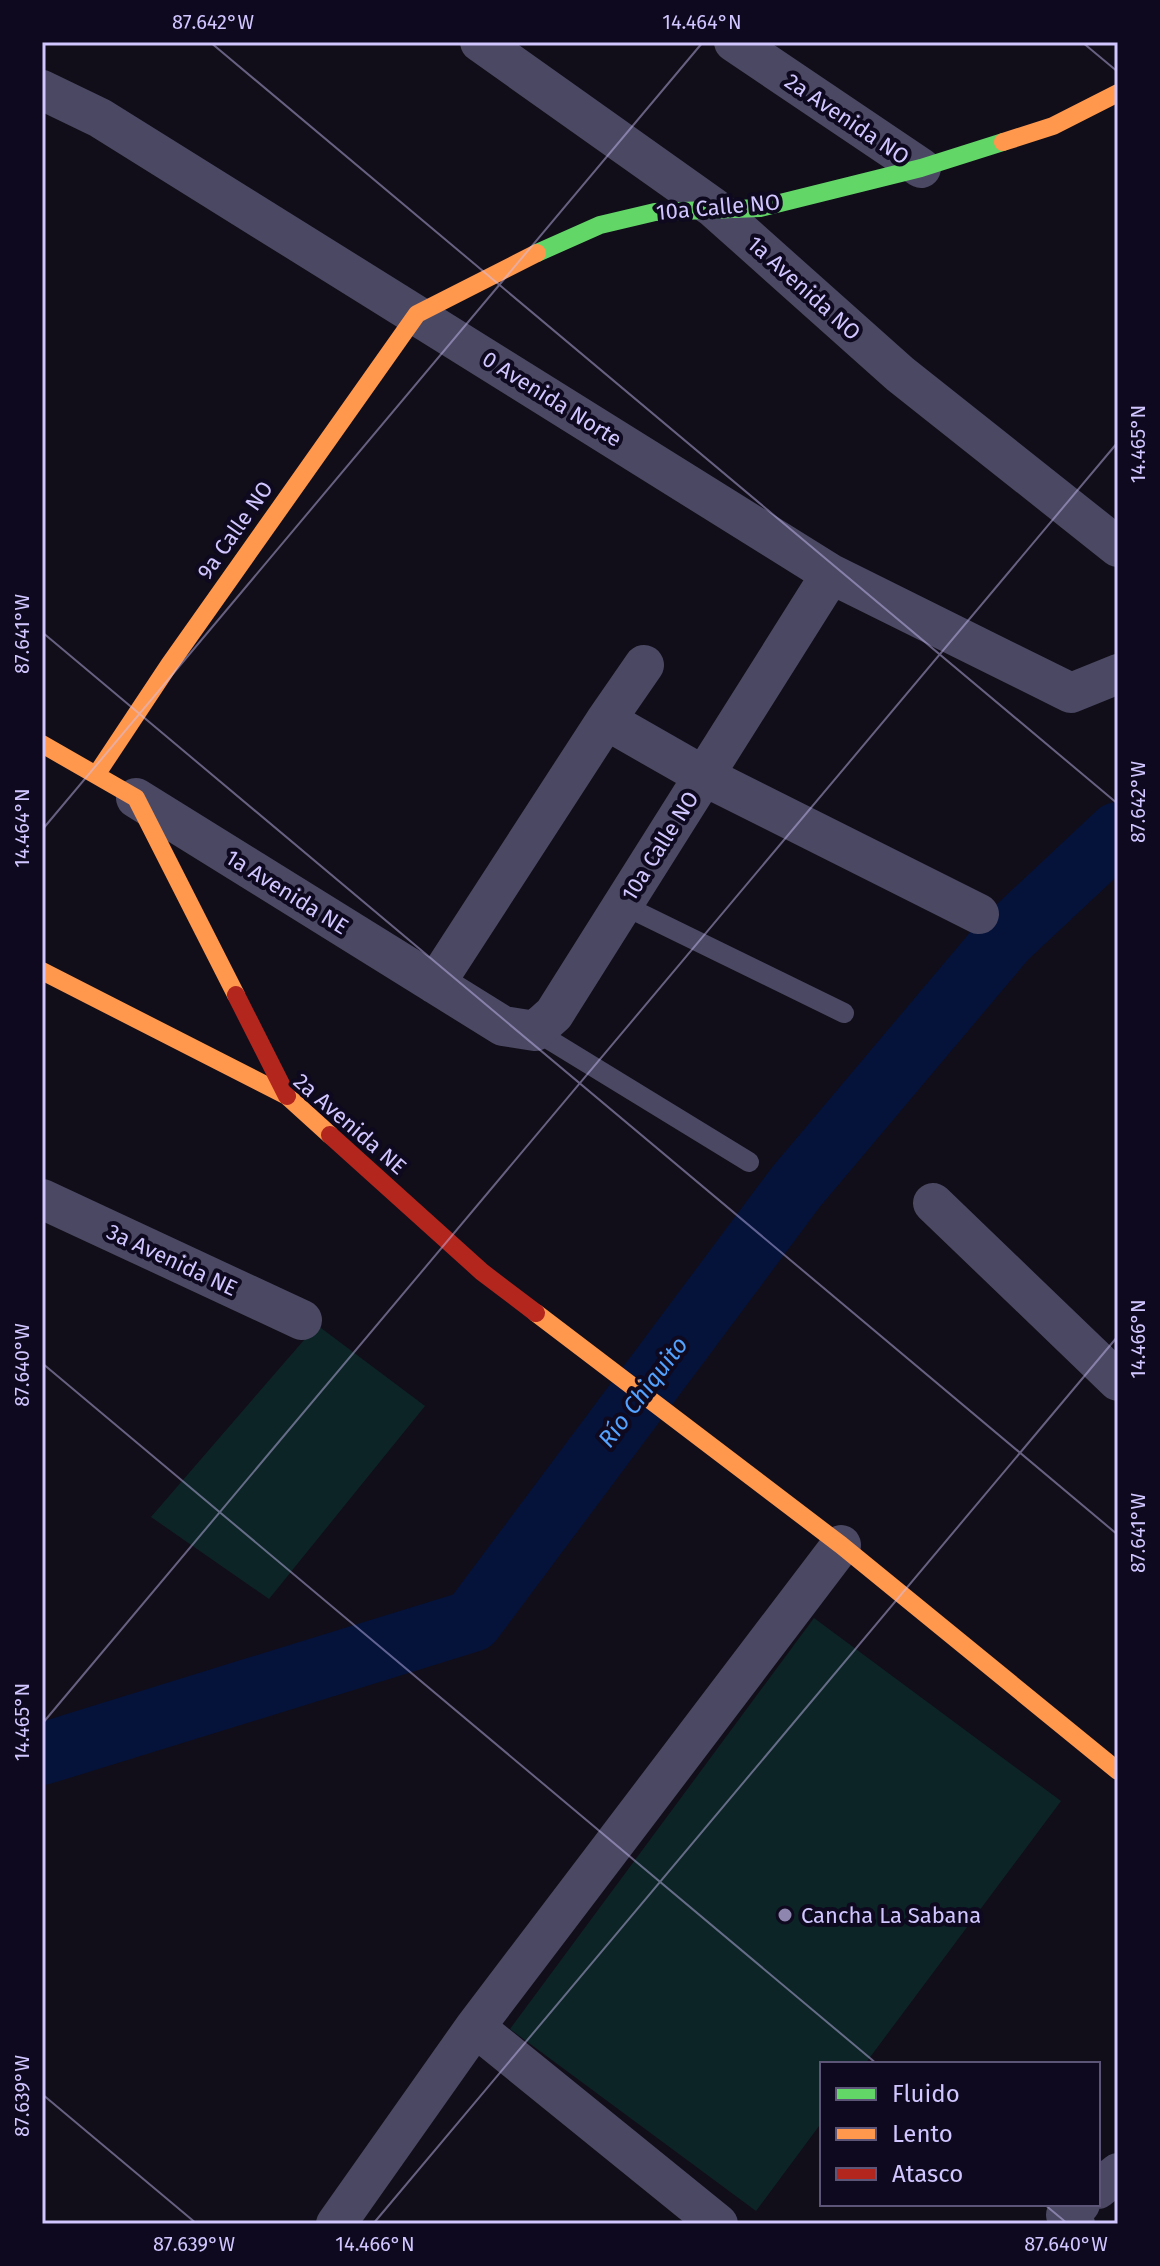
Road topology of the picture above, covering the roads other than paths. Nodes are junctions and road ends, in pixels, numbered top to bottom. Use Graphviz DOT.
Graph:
graph roads {
  1 [pos="480,42"];
  2 [pos="734,42"];
  3 [pos="42,90"];
  4 [pos="1118,93"];
  5 [pos="921,168"];
  6 [pos="714,208"];
  7 [pos="417,314"];
  8 [pos="1118,547"];
  9 [pos="831,574"];
  10 [pos="644,665"];
  11 [pos="1118,674"];
  12 [pos="606,720"];
  13 [pos="42,744"];
  14 [pos="96,775"];
  15 [pos="704,776"];
  16 [pos="136,798"];
  17 [pos="623,905"];
  18 [pos="979,914"];
  19 [pos="42,971"];
  20 [pos="435,984"];
  21 [pos="844,1013"];
  22 [pos="535,1031"];
  23 [pos="287,1096"];
  24 [pos="749,1162"];
  25 [pos="42,1199"];
  26 [pos="933,1203"];
  27 [pos="302,1320"];
  28 [pos="1118,1381"];
  29 [pos="841,1545"];
  30 [pos="1118,1771"];
  31 [pos="475,2027"];
  32 [pos="1118,2173"];
  33 [pos="1100,2187"];
  34 [pos="1077,2206"];
  35 [pos="336,2224"];
  36 [pos="718,2224"];
  37 [pos="1075,2224"];
  1 -- 6 [label="street, 1a Avenida NO"];
  2 -- 5 [label="street, 2a Avenida NO"];
  3 -- 7 [label="street, 0 Avenida Norte"];
  4 -- 5 [label="street, 10a Calle NO"];
  5 -- 6 [label="street, 10a Calle NO"];
  6 -- 7 [label="street, 10a Calle NO"];
  6 -- 8 [label="street, 1a Avenida NO"];
  7 -- 9 [label="street, 0 Avenida Norte"];
  7 -- 14 [label="street, 9a Calle NO"];
  9 -- 11 [label="street, 0 Avenida Norte"];
  9 -- 15 [label="street, 10a Calle NO"];
  10 -- 12 [label="street"];
  12 -- 15 [label="street"];
  12 -- 20 [label="street"];
  13 -- 14 [label="street, 1a Avenida NE"];
  14 -- 16 [label="street, 1a Avenida NE"];
  15 -- 17 [label="street, 10a Calle NO"];
  15 -- 18 [label="street"];
  16 -- 20 [label="street, 1a Avenida NE"];
  16 -- 23 [label="street"];
  17 -- 21 [label="lane"];
  17 -- 22 [label="street, 10a Calle NO"];
  19 -- 23 [label="street, 2a Avenida NE"];
  20 -- 22 [label="street, 1a Avenida NE"];
  22 -- 24 [label="lane"];
  23 -- 29 [label="street, 2a Avenida NE"];
  25 -- 27 [label="street, 3a Avenida NE"];
  26 -- 28 [label="street"];
  29 -- 30 [label="street, 2a Avenida NE"];
  29 -- 31 [label="street"];
  31 -- 35 [label="street"];
  31 -- 36 [label="street"];
  32 -- 33 [label="street"];
  34 -- 37 [label="street"];
}
